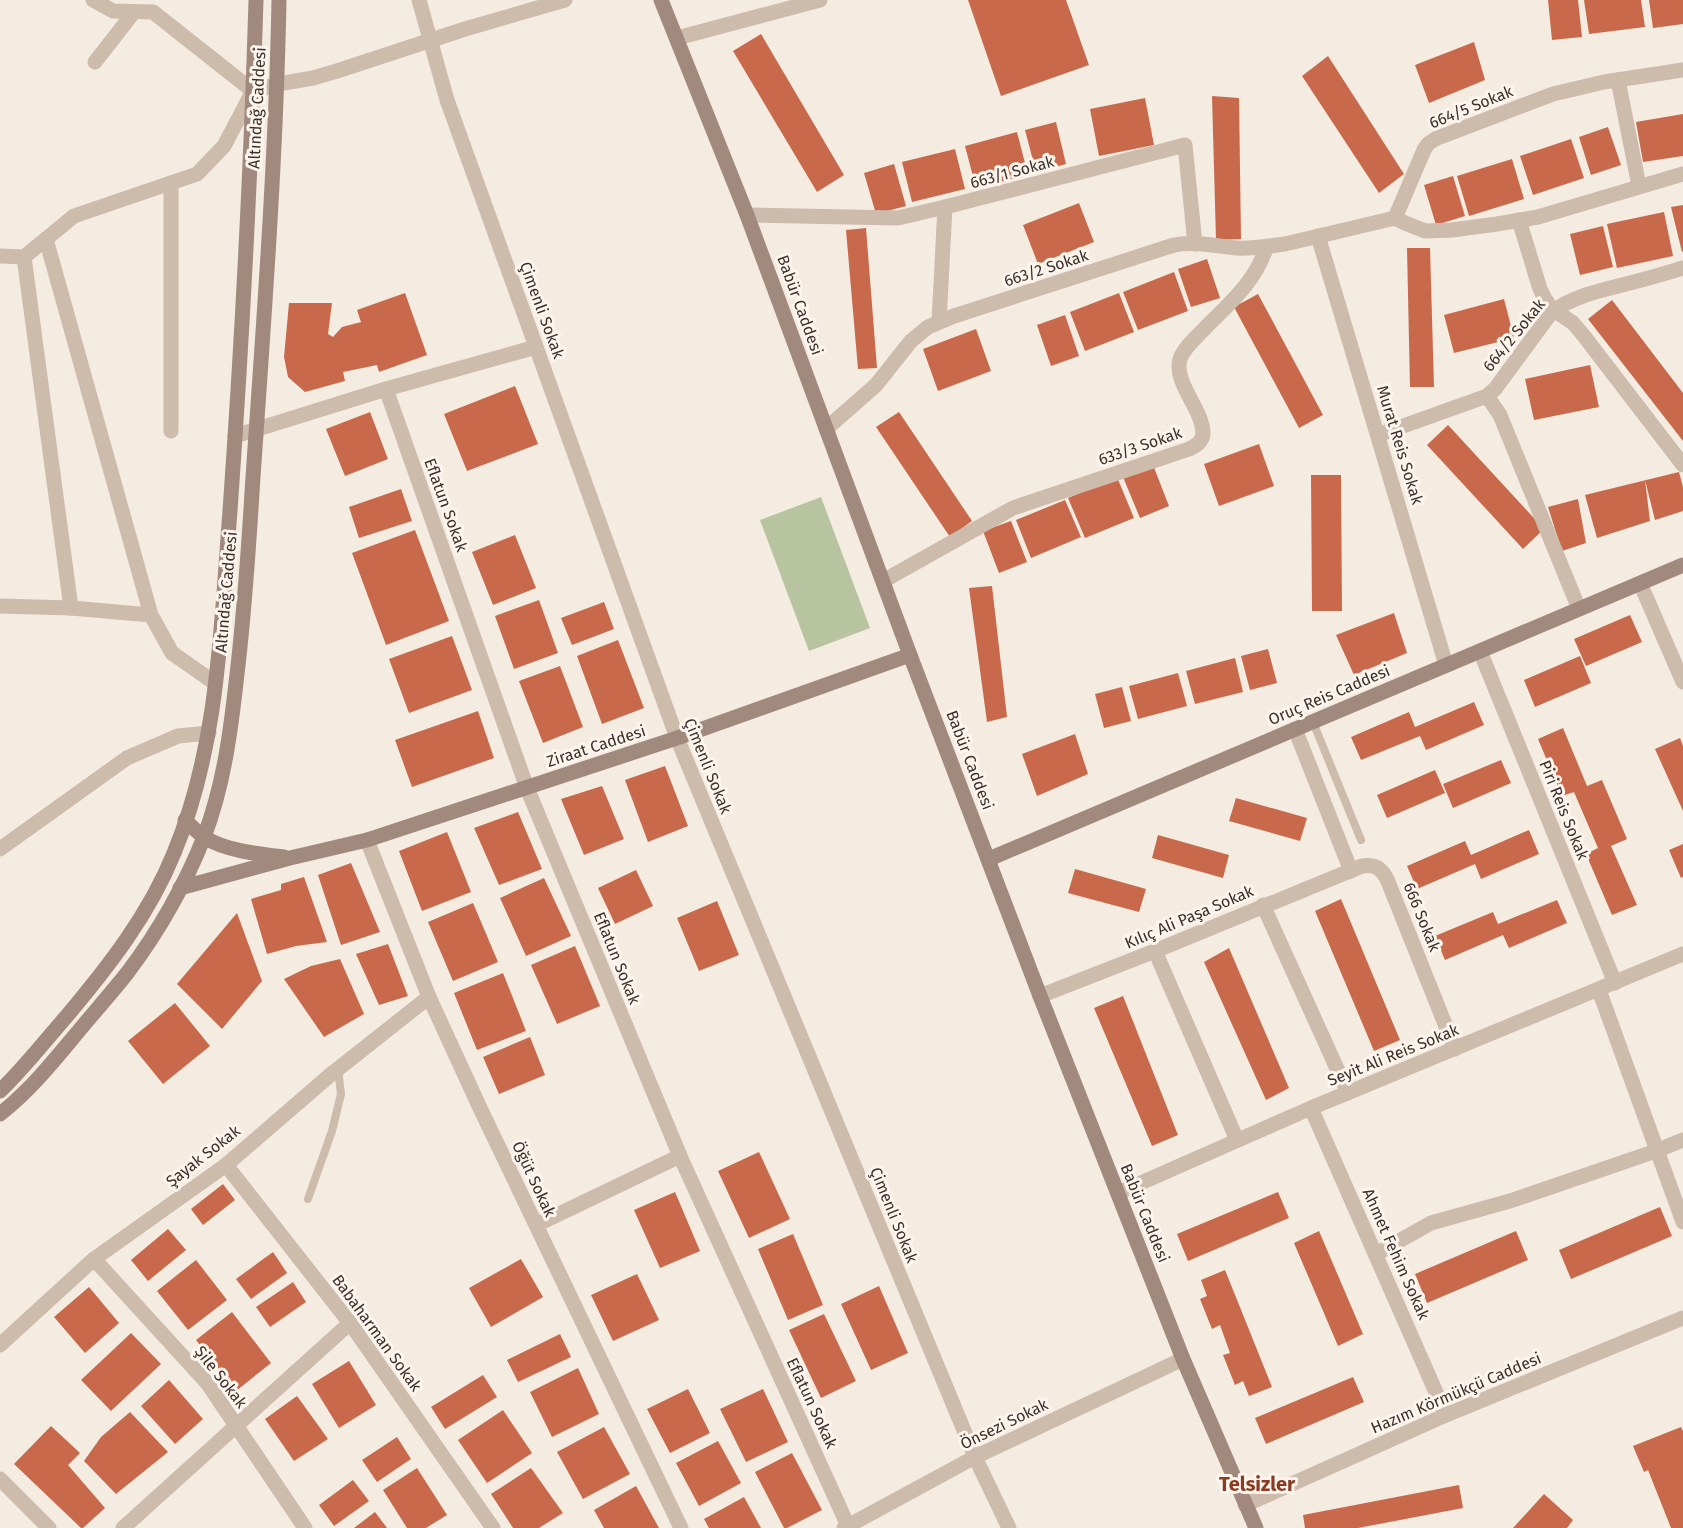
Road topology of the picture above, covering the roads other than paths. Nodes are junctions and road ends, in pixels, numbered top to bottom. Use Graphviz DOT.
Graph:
graph roads {
  1 [pos="93,0"];
  2 [pos="256,0"];
  3 [pos="279,0"];
  4 [pos="419,0"];
  5 [pos="565,0"];
  6 [pos="661,0"];
  7 [pos="820,0"];
  8 [pos="134,12"];
  9 [pos="677,38"];
  10 [pos="430,42"];
  11 [pos="95,62"];
  12 [pos="1683,70"];
  13 [pos="1618,80"];
  14 [pos="278,84"];
  15 [pos="253,91"];
  16 [pos="1683,174"];
  17 [pos="171,183"];
  18 [pos="1639,186"];
  19 [pos="945,207"];
  20 [pos="747,215"];
  21 [pos="1395,218"];
  22 [pos="1519,220"];
  23 [pos="1318,236"];
  24 [pos="46,239"];
  25 [pos="1195,244"];
  26 [pos="1267,246"];
  27 [pos="0,256"];
  28 [pos="24,257"];
  29 [pos="1683,268"];
  30 [pos="1555,310"];
  31 [pos="939,322"];
  32 [pos="536,347"];
  33 [pos="386,389"];
  34 [pos="1487,396"];
  35 [pos="826,429"];
  36 [pos="256,430"];
  37 [pos="171,431"];
  38 [pos="1378,435"];
  39 [pos="235,436"];
  40 [pos="1683,465"];
  41 [pos="1683,565"];
  42 [pos="883,581"];
  43 [pos="1640,583"];
  44 [pos="0,606"];
  45 [pos="71,608"];
  46 [pos="1579,609"];
  47 [pos="151,615"];
  48 [pos="1480,651"];
  49 [pos="910,655"];
  50 [pos="1446,665"];
  51 [pos="1683,682"];
  52 [pos="215,683"];
  53 [pos="1312,722"];
  54 [pos="1295,729"];
  55 [pos="209,733"];
  56 [pos="677,738"];
  57 [pos="527,788"];
  58 [pos="185,820"];
  59 [pos="204,837"];
  60 [pos="367,840"];
  61 [pos="1361,840"];
  62 [pos="0,849"];
  63 [pos="290,858"];
  64 [pos="989,859"];
  65 [pos="1351,871"];
  66 [pos="180,888"];
  67 [pos="1263,905"];
  68 [pos="1155,951"];
  69 [pos="1683,954"];
  70 [pos="1615,983"];
  71 [pos="1599,990"];
  72 [pos="1040,996"];
  73 [pos="429,997"];
  74 [pos="1455,1049"];
  75 [pos="338,1069"];
  76 [pos="0,1090"];
  77 [pos="1348,1093"];
  78 [pos="1311,1108"];
  79 [pos="0,1114"];
  80 [pos="1237,1140"];
  81 [pos="1683,1140"];
  82 [pos="1656,1151"];
  83 [pos="680,1156"];
  84 [pos="226,1165"];
  85 [pos="1118,1193"];
  86 [pos="308,1199"];
  87 [pos="1683,1222"];
  88 [pos="536,1225"];
  89 [pos="1376,1254"];
  90 [pos="94,1259"];
  91 [pos="1683,1318"];
  92 [pos="350,1323"];
  93 [pos="0,1345"];
  94 [pos="1183,1359"];
  95 [pos="1446,1415"];
  96 [pos="235,1425"];
  97 [pos="975,1457"];
  98 [pos="0,1479"];
  99 [pos="1245,1505"];
  100 [pos="847,1527"];
  101 [pos="49,1528"];
  102 [pos="123,1528"];
  103 [pos="305,1528"];
  104 [pos="493,1528"];
  105 [pos="681,1528"];
  106 [pos="1009,1528"];
  107 [pos="1256,1528"];
  1 -- 8 [label="street"];
  2 -- 15 [label="main road, Altındağ Caddesi"];
  3 -- 14 [label="main road, Altındağ Caddesi"];
  4 -- 10 [label="street, Çimenli Sokak"];
  5 -- 10 [label="street"];
  6 -- 9 [label="main road, Babür Caddesi"];
  7 -- 9 [label="street"];
  8 -- 11 [label="street"];
  8 -- 15 [label="street"];
  9 -- 20 [label="main road, Babür Caddesi"];
  10 -- 14 [label="street"];
  10 -- 32 [label="street, Çimenli Sokak"];
  12 -- 13 [label="street, 664/5 Sokak"];
  13 -- 18 [label="street"];
  13 -- 21 [label="street, 664/5 Sokak"];
  14 -- 15 [label="street"];
  14 -- 36 [label="main road, Altındağ Caddesi"];
  15 -- 17 [label="street"];
  15 -- 39 [label="main road, Altındağ Caddesi"];
  16 -- 18 [label="street"];
  17 -- 24 [label="street"];
  17 -- 37 [label="street"];
  18 -- 22 [label="street"];
  19 -- 20 [label="street, 663/1 Sokak"];
  19 -- 25 [label="street, 663/1 Sokak"];
  19 -- 31 [label="street"];
  20 -- 35 [label="main road, Babür Caddesi"];
  21 -- 22 [label="street"];
  21 -- 23 [label="street"];
  22 -- 30 [label="street"];
  23 -- 26 [label="street, 663/2 Sokak"];
  23 -- 38 [label="street, Murat Reis Sokak"];
  24 -- 28 [label="street"];
  24 -- 47 [label="street"];
  25 -- 26 [label="street, 663/2 Sokak"];
  25 -- 31 [label="street, 663/2 Sokak"];
  26 -- 42 [label="street, 633/3 Sokak"];
  27 -- 28 [label="street"];
  28 -- 45 [label="street"];
  29 -- 30 [label="street, 664/2 Sokak"];
  30 -- 34 [label="street, 664/2 Sokak"];
  30 -- 40 [label="street"];
  31 -- 35 [label="street, 663/2 Sokak"];
  32 -- 33 [label="street"];
  32 -- 56 [label="street, Çimenli Sokak"];
  33 -- 36 [label="street"];
  33 -- 57 [label="street, Eflatun Sokak"];
  34 -- 38 [label="street, 664/2 Sokak"];
  34 -- 46 [label="street"];
  35 -- 42 [label="main road, Babür Caddesi"];
  36 -- 39 [label="street"];
  36 -- 59 [label="main road, Altındağ Caddesi"];
  38 -- 50 [label="street, Murat Reis Sokak"];
  39 -- 52 [label="main road, Altındağ Caddesi"];
  41 -- 43 [label="main road, Oruç Reis Caddesi"];
  42 -- 49 [label="main road, Babür Caddesi"];
  43 -- 46 [label="main road, Oruç Reis Caddesi"];
  43 -- 51 [label="street"];
  44 -- 45 [label="street"];
  45 -- 47 [label="street"];
  46 -- 48 [label="main road, Oruç Reis Caddesi"];
  47 -- 52 [label="street"];
  48 -- 50 [label="main road, Oruç Reis Caddesi"];
  48 -- 70 [label="street, Piri Reis Sokak"];
  49 -- 56 [label="main road, Ziraat Caddesi"];
  49 -- 64 [label="main road, Babür Caddesi"];
  50 -- 53 [label="main road, Oruç Reis Caddesi"];
  52 -- 55 [label="main road, Altındağ Caddesi"];
  53 -- 54 [label="main road, Oruç Reis Caddesi"];
  53 -- 61 [label="lane"];
  54 -- 64 [label="main road, Oruç Reis Caddesi"];
  54 -- 65 [label="street"];
  55 -- 58 [label="main road, Altındağ Caddesi"];
  55 -- 62 [label="street"];
  56 -- 57 [label="main road, Ziraat Caddesi"];
  56 -- 97 [label="street, Çimenli Sokak"];
  57 -- 60 [label="main road, Ziraat Caddesi"];
  57 -- 83 [label="street, Eflatun Sokak"];
  58 -- 59 [label="main road"];
  58 -- 76 [label="main road, Altındağ Caddesi"];
  59 -- 63 [label="main road, Ziraat Caddesi"];
  59 -- 66 [label="main road, Altındağ Caddesi"];
  60 -- 63 [label="main road, Ziraat Caddesi"];
  60 -- 73 [label="street, Öğüt Sokak"];
  63 -- 66 [label="main road, Ziraat Caddesi"];
  64 -- 72 [label="main road, Babür Caddesi"];
  65 -- 67 [label="street, Kılıç Ali Paşa Sokak"];
  65 -- 74 [label="street, 666 Sokak"];
  66 -- 79 [label="main road, Altındağ Caddesi"];
  67 -- 68 [label="street, Kılıç Ali Paşa Sokak"];
  67 -- 77 [label="street"];
  68 -- 72 [label="street, Kılıç Ali Paşa Sokak"];
  68 -- 80 [label="street"];
  69 -- 70 [label="street, Seyit Ali Reis Sokak"];
  70 -- 71 [label="street, Seyit Ali Reis Sokak"];
  71 -- 74 [label="street, Seyit Ali Reis Sokak"];
  71 -- 82 [label="street"];
  72 -- 85 [label="main road, Babür Caddesi"];
  73 -- 75 [label="street, Şayak Sokak"];
  73 -- 88 [label="street, Öğüt Sokak"];
  74 -- 77 [label="street, Seyit Ali Reis Sokak"];
  75 -- 84 [label="street, Şayak Sokak"];
  75 -- 86 [label="lane"];
  77 -- 78 [label="street, Seyit Ali Reis Sokak"];
  78 -- 80 [label="street, Seyit Ali Reis Sokak"];
  78 -- 89 [label="street, Ahmet Fehim Sokak"];
  80 -- 85 [label="street, Seyit Ali Reis Sokak"];
  81 -- 82 [label="street"];
  82 -- 87 [label="street"];
  82 -- 89 [label="street"];
  83 -- 88 [label="street"];
  83 -- 100 [label="street, Eflatun Sokak"];
  84 -- 90 [label="street, Şayak Sokak"];
  84 -- 92 [label="street, Babaharman Sokak"];
  85 -- 94 [label="main road, Babür Caddesi"];
  88 -- 105 [label="street, Öğüt Sokak"];
  89 -- 95 [label="street, Ahmet Fehim Sokak"];
  90 -- 93 [label="street, Şayak Sokak"];
  90 -- 96 [label="street, Şile Sokak"];
  91 -- 95 [label="street, Hazım Körmükçü Caddesi"];
  92 -- 96 [label="street"];
  92 -- 104 [label="street, Babaharman Sokak"];
  94 -- 97 [label="street, Önsezi Sokak"];
  94 -- 99 [label="main road, Babür Caddesi"];
  95 -- 99 [label="street, Hazım Körmükçü Caddesi"];
  96 -- 102 [label="street"];
  96 -- 103 [label="street, Şile Sokak"];
  97 -- 100 [label="street, Önsezi Sokak"];
  97 -- 106 [label="street, Çimenli Sokak"];
  98 -- 101 [label="street"];
  99 -- 107 [label="main road, Babür Caddesi"];
}
